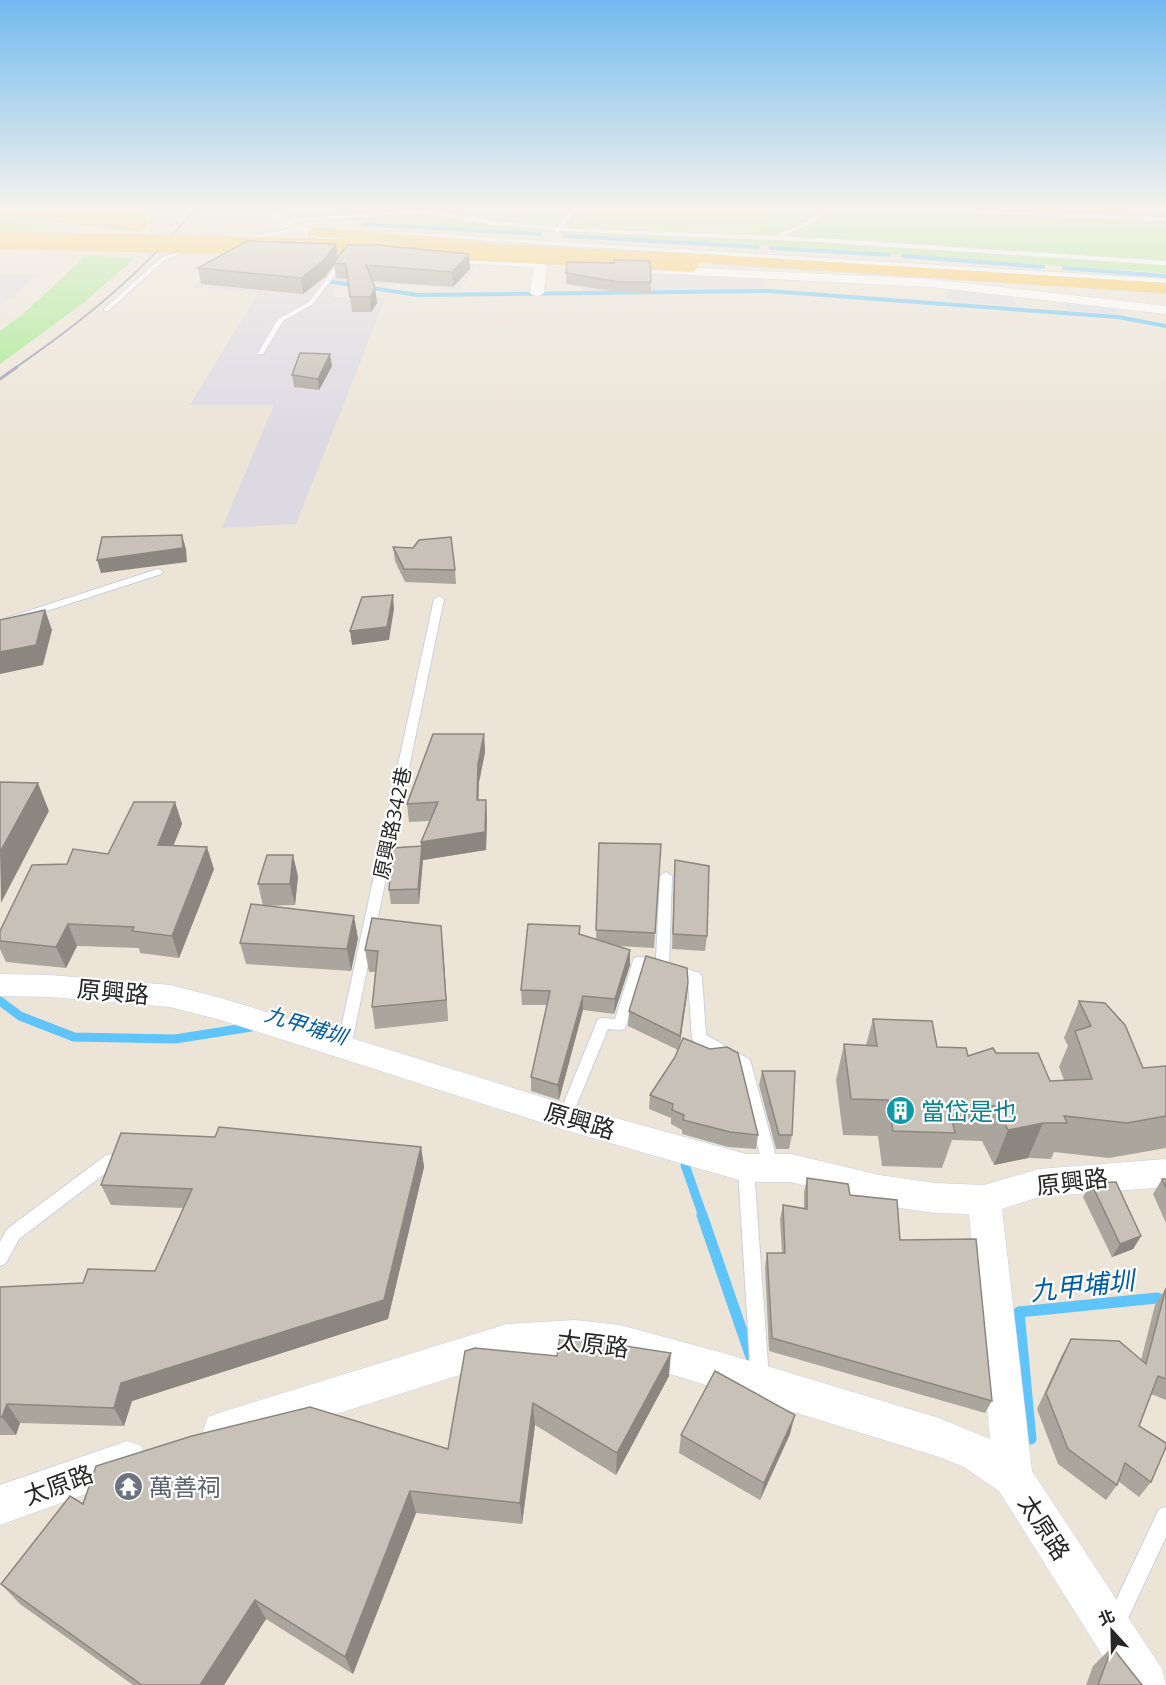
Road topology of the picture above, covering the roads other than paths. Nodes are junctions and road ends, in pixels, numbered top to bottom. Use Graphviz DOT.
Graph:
graph roads {
  1 [pos="134,285"];
  2 [pos="325,285"];
  3 [pos="538,285"];
  4 [pos="944,285"];
  5 [pos="1022,285"];
  6 [pos="1117,285"];
  7 [pos="1166,288"];
  8 [pos="537,292"];
  9 [pos="1166,294"];
  10 [pos="106,310"];
  11 [pos="1166,310"];
  12 [pos="261,353"];
  13 [pos="158,572"];
  14 [pos="439,599"];
  15 [pos="0,623"];
  16 [pos="666,876"];
  17 [pos="662,965"];
  18 [pos="0,985"];
  19 [pos="344,1047"];
  20 [pos="565,1117"];
  21 [pos="110,1161"];
  22 [pos="758,1168"];
  23 [pos="1166,1173"];
  24 [pos="984,1200"];
  25 [pos="0,1258"];
  26 [pos="760,1381"];
  27 [pos="1013,1477"];
  28 [pos="0,1505"];
  29 [pos="1166,1516"];
  30 [pos="1112,1631"];
  31 [pos="1146,1685"];
  1 -- 10 [label="lane"];
  2 -- 12 [label="lane"];
  3 -- 8 [label="street"];
  4 -- 11 [label="street"];
  5 -- 9 [label="highway"];
  6 -- 7 [label="highway"];
  13 -- 15 [label="lane"];
  14 -- 19 [label="lane, 原興路342巷"];
  16 -- 17 [label="lane"];
  17 -- 20 [label="lane"];
  17 -- 22 [label="lane"];
  18 -- 19 [label="street, 原興路"];
  19 -- 20 [label="street, 原興路"];
  20 -- 22 [label="street, 原興路"];
  21 -- 25 [label="lane"];
  22 -- 24 [label="street, 原興路"];
  22 -- 26 [label="lane"];
  23 -- 24 [label="street, 原興路"];
  24 -- 27 [label="street"];
  26 -- 27 [label="street, 太原路"];
  26 -- 28 [label="street, 太原路"];
  27 -- 30 [label="street, 太原路"];
  29 -- 30 [label="lane"];
  30 -- 31 [label="street, 太原路"];
}
